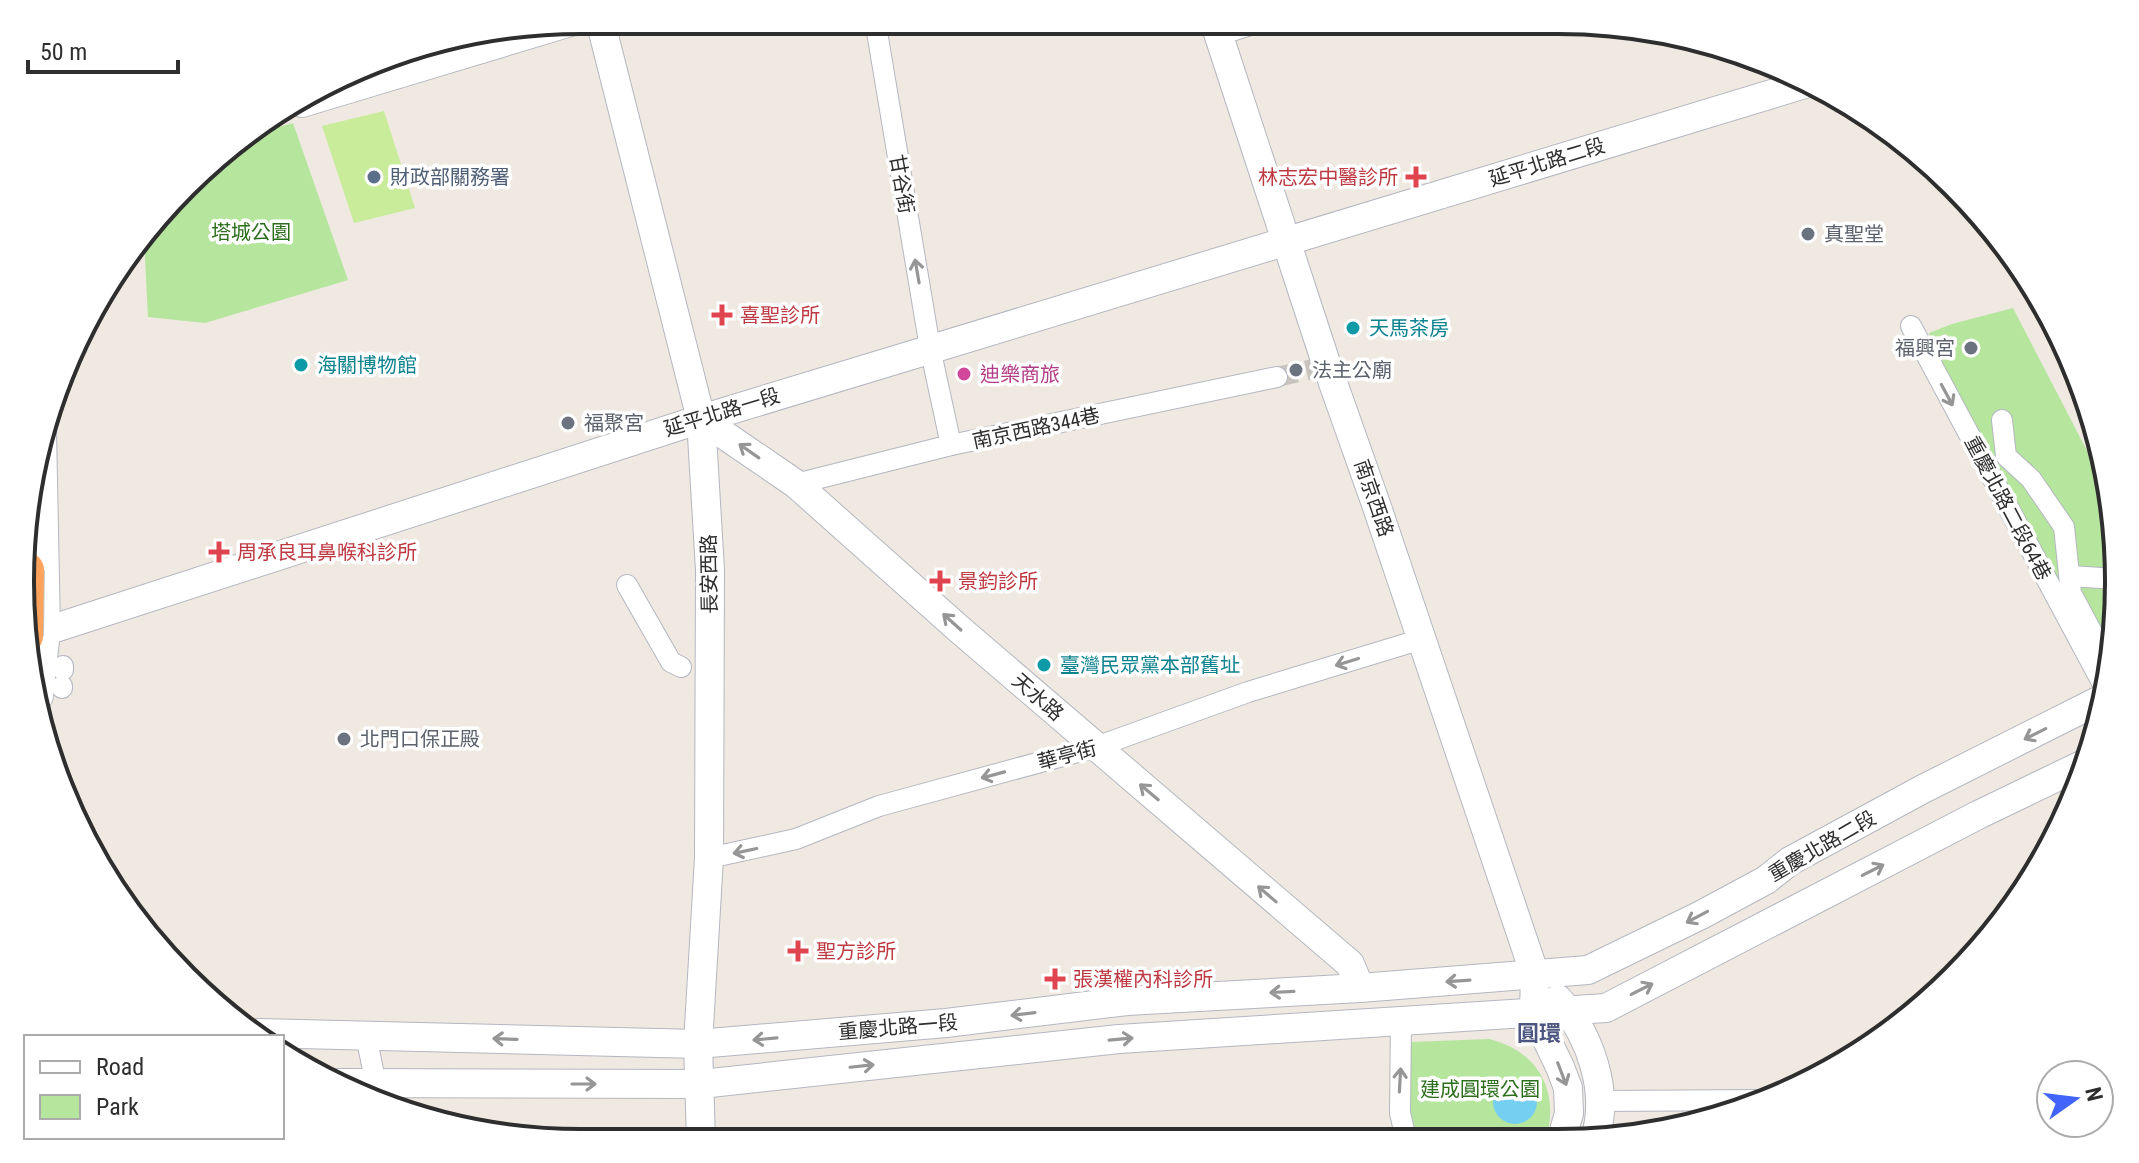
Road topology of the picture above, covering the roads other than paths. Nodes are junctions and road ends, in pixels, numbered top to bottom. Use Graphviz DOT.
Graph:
graph roads {
  1 [pos="604,34"];
  2 [pos="877,34"];
  3 [pos="1218,34"];
  4 [pos="517,38"];
  5 [pos="1794,87"];
  6 [pos="332,94"];
  7 [pos="1286,242"];
  8 [pos="1911,326"];
  9 [pos="930,348"];
  10 [pos="1277,377"];
  11 [pos="701,419"];
  12 [pos="2002,420"];
  13 [pos="951,445"];
  14 [pos="796,484"];
  15 [pos="38,517"];
  16 [pos="2070,576"];
  17 [pos="2105,578"];
  18 [pos="627,585"];
  19 [pos="35,602"];
  20 [pos="37,637"];
  21 [pos="1422,639"];
  22 [pos="38,646"];
  23 [pos="38,646"];
  24 [pos="2101,648"];
  25 [pos="681,667"];
  26 [pos="2097,673"];
  27 [pos="60,678"];
  28 [pos="2090,705"];
  29 [pos="1096,747"];
  30 [pos="2071,770"];
  31 [pos="709,858"];
  32 [pos="1535,975"];
  33 [pos="1360,988"];
  34 [pos="1568,1011"];
  35 [pos="1534,1013"];
  36 [pos="1401,1020"];
  37 [pos="272,1033"];
  38 [pos="366,1035"];
  39 [pos="698,1044"];
  40 [pos="701,1084"];
  41 [pos="377,1089"];
  42 [pos="385,1092"];
  43 [pos="1732,1100"];
  44 [pos="1600,1101"];
  45 [pos="1596,1128"];
  46 [pos="701,1129"];
  47 [pos="1404,1129"];
  48 [pos="1565,1129"];
  1 -- 11 [label="street, 長安西路"];
  9 -- 2 [label="street, 甘谷街, one-way"];
  3 -- 7 [label="street, 南京西路"];
  4 -- 6 [label="street"];
  5 -- 7 [label="street, 延平北路二段"];
  7 -- 9 [label="street, 延平北路一段"];
  7 -- 21 [label="street, 南京西路"];
  8 -- 26 [label="street, 重慶北路二段64巷, one-way"];
  9 -- 11 [label="street, 延平北路一段"];
  9 -- 13 [label="street, 甘谷街"];
  10 -- 13 [label="street, 南京西路344巷"];
  14 -- 11 [label="street, 天水路, one-way"];
  11 -- 20 [label="street, 延平北路一段"];
  11 -- 31 [label="street, 長安西路"];
  12 -- 16 [label="street"];
  13 -- 14 [label="street, 南京西路344巷"];
  29 -- 14 [label="street, 天水路, one-way"];
  15 -- 19 [label="street"];
  16 -- 17 [label="street"];
  16 -- 24 [label="street"];
  18 -- 25 [label="street"];
  21 -- 29 [label="street, 華亭街, one-way"];
  21 -- 32 [label="street, 南京西路"];
  22 -- 27 [label="street"];
  23 -- 27 [label="street"];
  28 -- 32 [label="street, 重慶北路二段, one-way"];
  29 -- 31 [label="street, 華亭街, one-way"];
  33 -- 29 [label="street, 天水路, one-way"];
  34 -- 30 [label="street, 重慶北路二段, one-way"];
  31 -- 39 [label="street, 長安西路"];
  32 -- 33 [label="street, 重慶北路一段, one-way"];
  32 -- 34 [label="street, 南京西路"];
  32 -- 35 [label="street, 南京西路"];
  33 -- 39 [label="street, 重慶北路一段, one-way"];
  34 -- 35 [label="street, 重慶北路一段"];
  34 -- 44 [label="street, 南京西路"];
  35 -- 36 [label="street, 重慶北路一段"];
  35 -- 48 [label="street, 南京西路, one-way"];
  40 -- 36 [label="street, 重慶北路一段, one-way"];
  47 -- 36 [label="street, one-way"];
  37 -- 38 [label="street, 重慶北路一段"];
  39 -- 38 [label="street, 重慶北路一段, one-way"];
  38 -- 41 [label="street"];
  39 -- 40 [label="street, 長安西路"];
  42 -- 40 [label="street, 重慶北路一段, one-way"];
  40 -- 46 [label="street, 長安西路"];
  43 -- 44 [label="street"];
  44 -- 45 [label="street, 南京西路"];
}
